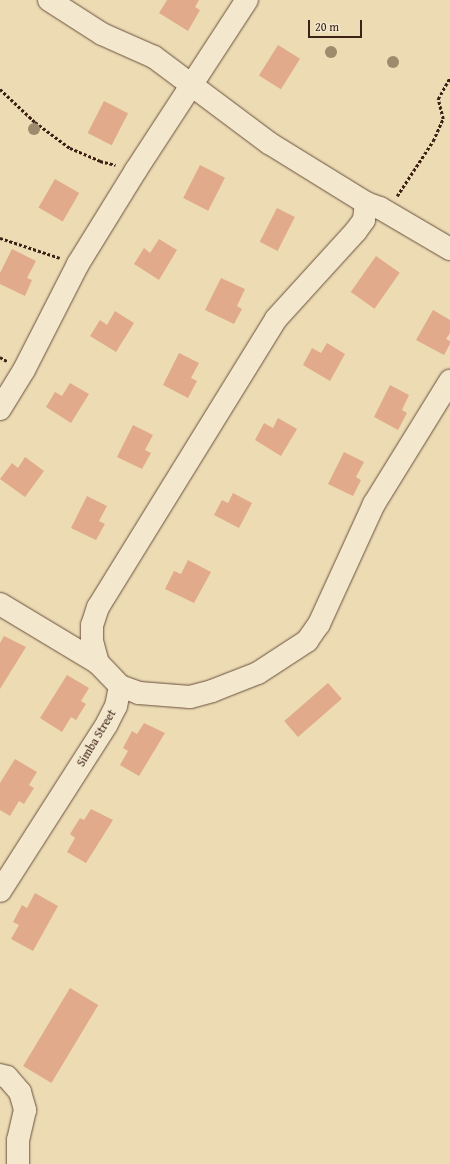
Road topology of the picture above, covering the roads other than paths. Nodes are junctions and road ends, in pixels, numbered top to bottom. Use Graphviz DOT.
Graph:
graph roads {
  1 [pos="49,0"];
  2 [pos="246,0"];
  3 [pos="191,86"];
  4 [pos="373,206"];
  5 [pos="450,248"];
  6 [pos="450,381"];
  7 [pos="0,409"];
  8 [pos="0,604"];
  9 [pos="98,663"];
  10 [pos="120,686"];
  11 [pos="0,890"];
  12 [pos="0,1075"];
  13 [pos="18,1164"];
  1 -- 3 [label="street"];
  2 -- 3 [label="street"];
  3 -- 4 [label="street"];
  3 -- 7 [label="street"];
  4 -- 5 [label="street"];
  4 -- 9 [label="street"];
  6 -- 10 [label="street"];
  8 -- 9 [label="street"];
  9 -- 10 [label="street"];
  10 -- 11 [label="street, Simba Street"];
  12 -- 13 [label="street"];
}
